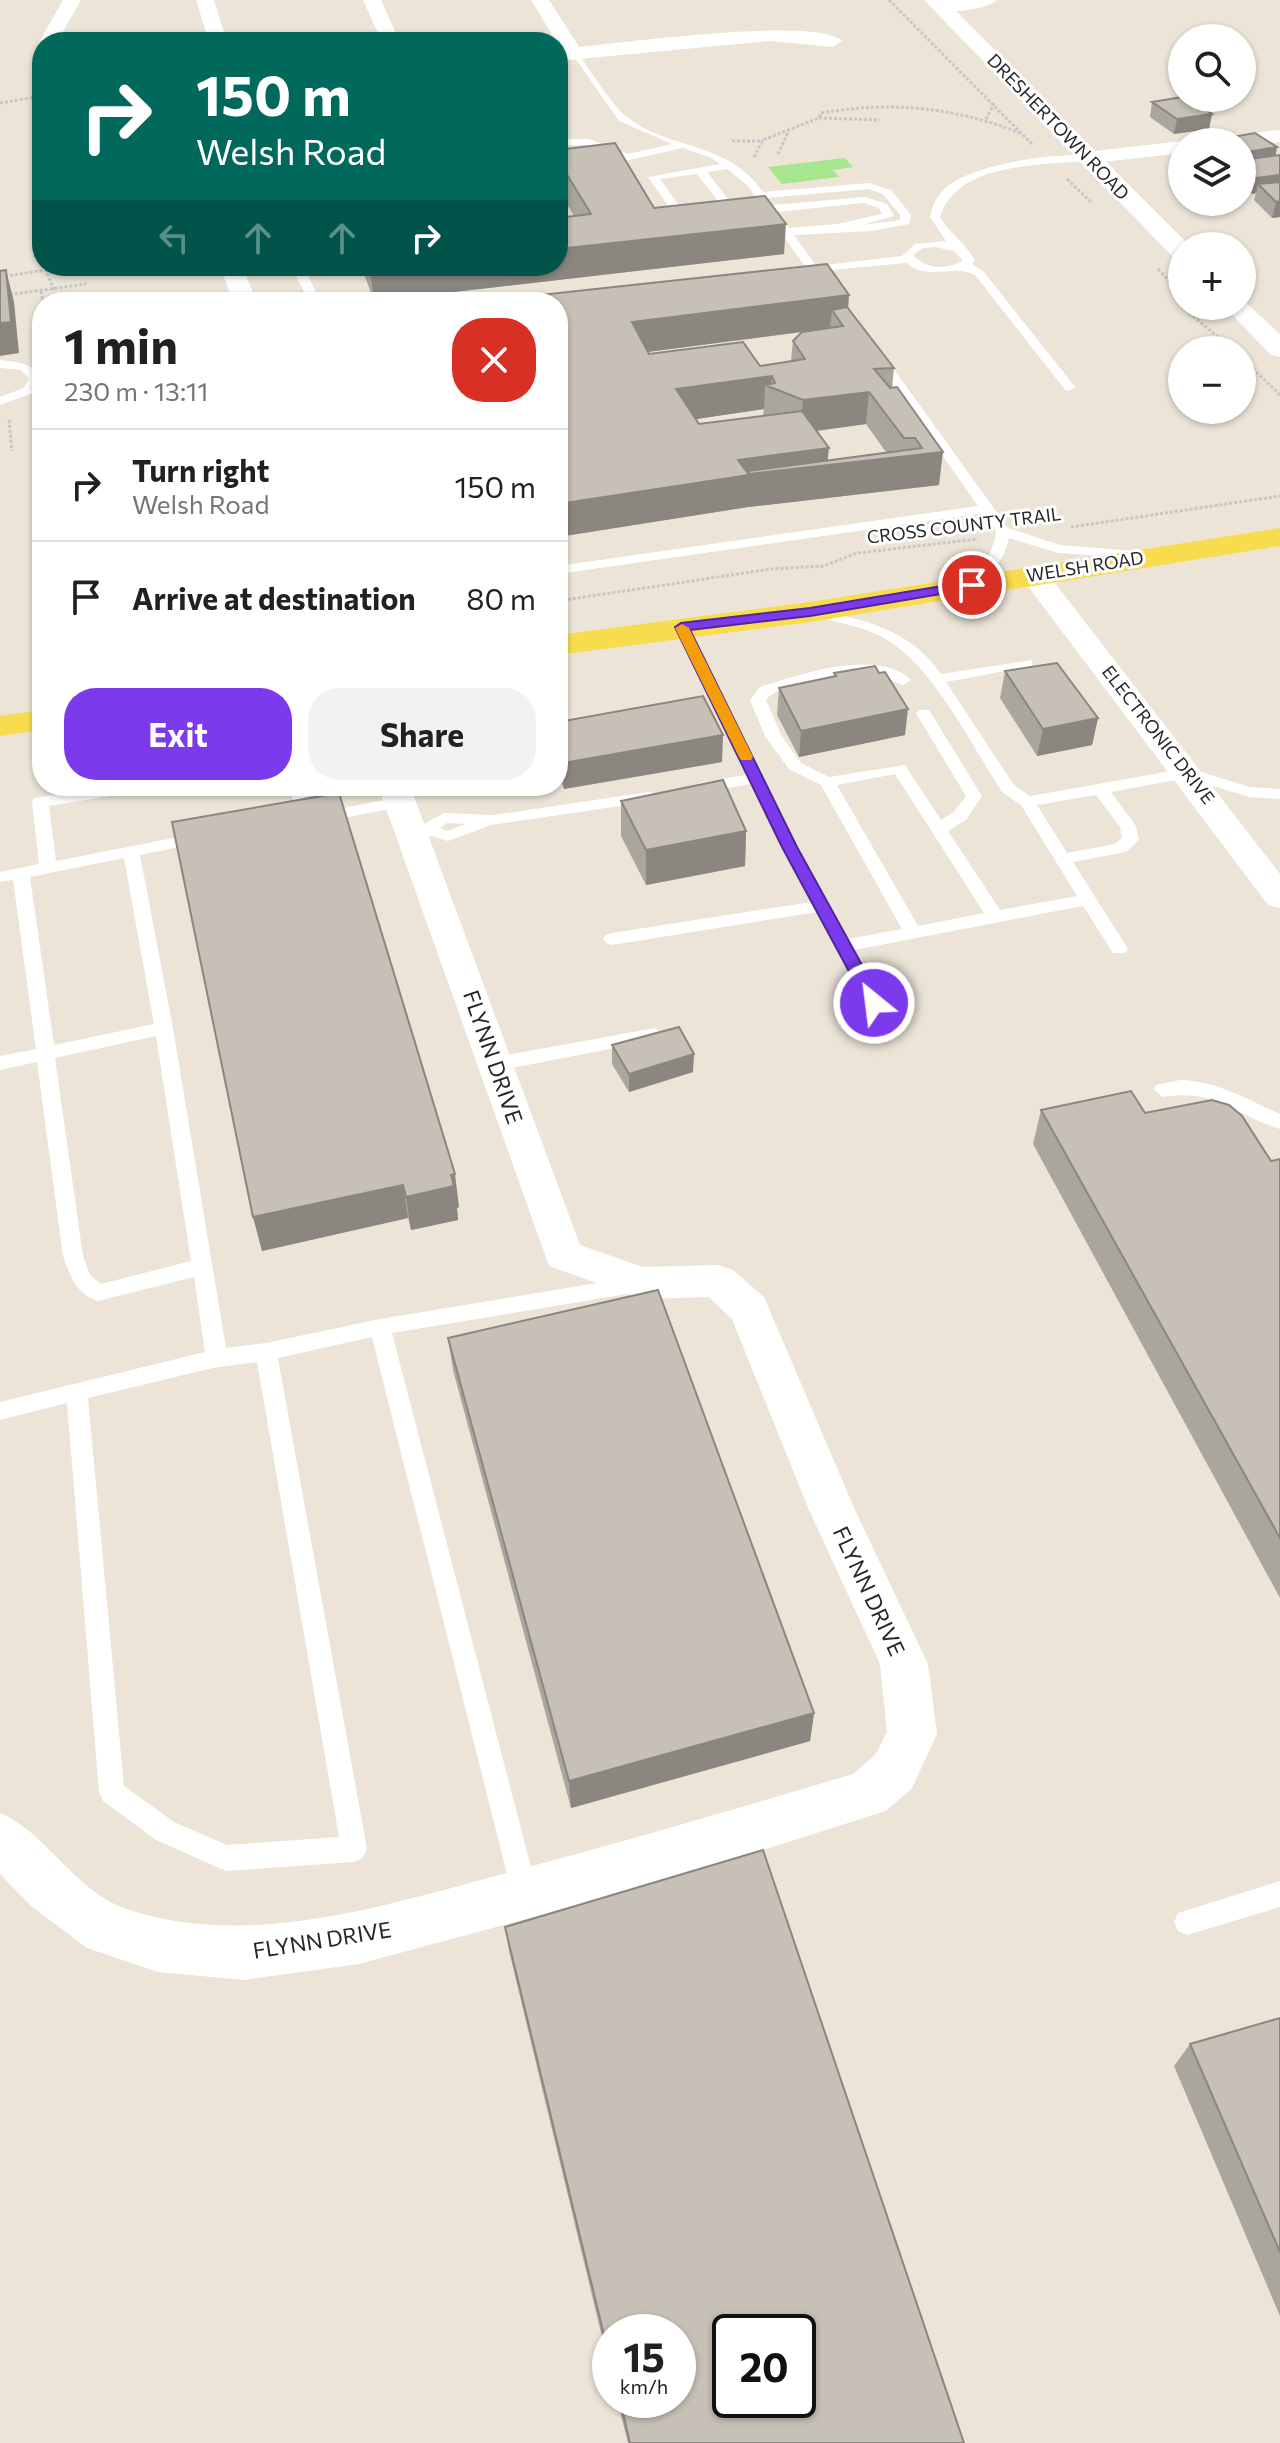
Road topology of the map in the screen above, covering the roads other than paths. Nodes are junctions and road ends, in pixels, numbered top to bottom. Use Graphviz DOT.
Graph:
graph roads {
  1 [pos="72,0"];
  2 [pos="205,0"];
  3 [pos="372,0"];
  4 [pos="540,0"];
  5 [pos="988,0"];
  6 [pos="938,3"];
  7 [pos="54,32"];
  8 [pos="215,32"];
  9 [pos="386,32"];
  10 [pos="555,32"];
  11 [pos="833,41"];
  12 [pos="568,55"];
  13 [pos="568,57"];
  14 [pos="1280,136"];
  15 [pos="1256,139"];
  16 [pos="568,142"];
  17 [pos="683,145"];
  18 [pos="1168,149"];
  19 [pos="631,156"];
  20 [pos="1086,158"];
  21 [pos="568,165"];
  22 [pos="728,166"];
  23 [pos="700,170"];
  24 [pos="760,195"];
  25 [pos="758,215"];
  26 [pos="724,220"];
  27 [pos="698,223"];
  28 [pos="837,227"];
  29 [pos="786,232"];
  30 [pos="943,232"];
  31 [pos="1168,238"];
  32 [pos="930,244"];
  33 [pos="959,248"];
  34 [pos="908,259"];
  35 [pos="965,265"];
  36 [pos="1251,320"];
  37 [pos="870,345"];
  38 [pos="1280,349"];
  39 [pos="0,364"];
  40 [pos="32,366"];
  41 [pos="25,367"];
  42 [pos="32,373"];
  43 [pos="32,386"];
  44 [pos="1070,388"];
  45 [pos="4,405"];
  46 [pos="986,509"];
  47 [pos="1006,534"];
  48 [pos="1280,537"];
  49 [pos="1154,556"];
  50 [pos="568,569"];
  51 [pos="1034,575"];
  52 [pos="972,585"];
  53 [pos="810,612"];
  54 [pos="681,627"];
  55 [pos="568,644"];
  56 [pos="1027,663"];
  57 [pos="937,679"];
  58 [pos="903,680"];
  59 [pos="924,713"];
  60 [pos="32,721"];
  61 [pos="0,726"];
  62 [pos="1188,773"];
  63 [pos="756,778"];
  64 [pos="827,782"];
  65 [pos="1100,789"];
  66 [pos="1280,794"];
  67 [pos="78,796"];
  68 [pos="298,796"];
  69 [pos="1027,802"];
  70 [pos="408,813"];
  71 [pos="939,829"];
  72 [pos="219,835"];
  73 [pos="131,850"];
  74 [pos="1063,859"];
  75 [pos="48,867"];
  76 [pos="21,873"];
  77 [pos="0,877"];
  78 [pos="1280,897"];
  79 [pos="1088,899"];
  80 [pos="822,906"];
  81 [pos="995,916"];
  82 [pos="913,932"];
  83 [pos="612,939"];
  84 [pos="843,946"];
  85 [pos="1119,949"];
  86 [pos="874,1003"];
  87 [pos="164,1028"];
  88 [pos="655,1034"];
  89 [pos="48,1053"];
  90 [pos="0,1063"];
  91 [pos="496,1064"];
  92 [pos="1163,1090"];
  93 [pos="1280,1122"];
  94 [pos="201,1267"];
  95 [pos="642,1283"];
  96 [pos="380,1327"];
  97 [pos="266,1352"];
  98 [pos="217,1358"];
  99 [pos="77,1391"];
  100 [pos="0,1411"];
  101 [pos="0,1838"];
  102 [pos="525,1894"];
  103 [pos="1280,1894"];
  104 [pos="1187,1922"];
  1 -- 7 [label="street"];
  2 -- 8 [label="street"];
  3 -- 9 [label="street"];
  4 -- 10 [label="street"];
  5 -- 6 [label="street"];
  6 -- 20 [label="main road, DRESHERTOWN ROAD"];
  11 -- 12 [label="street"];
  13 -- 17 [label="lane"];
  14 -- 15 [label="street"];
  16 -- 19 [label="lane"];
  17 -- 19 [label="lane"];
  17 -- 22 [label="lane"];
  18 -- 20 [label="street"];
  19 -- 21 [label="lane"];
  20 -- 30 [label="lane"];
  20 -- 31 [label="main road, DRESHERTOWN ROAD"];
  22 -- 23 [label="lane"];
  22 -- 24 [label="lane"];
  23 -- 25 [label="lane"];
  23 -- 27 [label="lane"];
  24 -- 25 [label="lane"];
  24 -- 28 [label="lane"];
  25 -- 26 [label="lane"];
  25 -- 28 [label="lane"];
  25 -- 29 [label="lane"];
  28 -- 29 [label="lane"];
  29 -- 34 [label="lane"];
  30 -- 32 [label="lane"];
  30 -- 33 [label="lane"];
  32 -- 33 [label="lane"];
  32 -- 34 [label="lane"];
  33 -- 35 [label="lane"];
  34 -- 35 [label="lane"];
  35 -- 44 [label="lane"];
  36 -- 38 [label="main road"];
  37 -- 46 [label="lane"];
  39 -- 41 [label="lane"];
  40 -- 41 [label="lane"];
  41 -- 42 [label="lane"];
  43 -- 45 [label="lane"];
  46 -- 47 [label="lane"];
  46 -- 50 [label="lane"];
  47 -- 49 [label="lane"];
  47 -- 52 [label="lane"];
  48 -- 49 [label="main road, WELSH ROAD"];
  49 -- 51 [label="main road, WELSH ROAD"];
  51 -- 52 [label="main road, WELSH ROAD"];
  51 -- 62 [label="street, ELECTRONIC DRIVE"];
  52 -- 53 [label="main road, WELSH ROAD"];
  53 -- 54 [label="main road, WELSH ROAD"];
  53 -- 57 [label="lane"];
  54 -- 55 [label="main road, WELSH ROAD"];
  54 -- 63 [label="lane"];
  56 -- 57 [label="lane"];
  57 -- 69 [label="lane"];
  58 -- 64 [label="lane"];
  59 -- 71 [label="lane"];
  60 -- 61 [label="main road"];
  62 -- 65 [label="lane"];
  62 -- 66 [label="lane"];
  62 -- 78 [label="street, ELECTRONIC DRIVE"];
  63 -- 70 [label="lane"];
  63 -- 80 [label="lane"];
  64 -- 71 [label="lane"];
  64 -- 82 [label="lane"];
  65 -- 69 [label="lane"];
  65 -- 74 [label="lane"];
  67 -- 75 [label="lane"];
  68 -- 70 [label="lane"];
  69 -- 74 [label="lane"];
  70 -- 91 [label="street, FLYNN DRIVE"];
  71 -- 81 [label="lane"];
  72 -- 73 [label="lane"];
  73 -- 75 [label="lane"];
  73 -- 87 [label="lane"];
  74 -- 79 [label="lane"];
  75 -- 76 [label="lane"];
  76 -- 77 [label="lane"];
  76 -- 89 [label="lane"];
  79 -- 81 [label="lane"];
  79 -- 85 [label="lane"];
  80 -- 83 [label="lane"];
  80 -- 84 [label="lane"];
  81 -- 82 [label="lane"];
  82 -- 84 [label="lane"];
  84 -- 86 [label="lane"];
  87 -- 89 [label="lane"];
  87 -- 94 [label="lane"];
  88 -- 91 [label="lane"];
  89 -- 90 [label="lane"];
  89 -- 94 [label="lane"];
  91 -- 95 [label="street, FLYNN DRIVE"];
  92 -- 93 [label="lane"];
  94 -- 98 [label="lane"];
  95 -- 96 [label="lane"];
  95 -- 102 [label="street, FLYNN DRIVE"];
  96 -- 97 [label="lane"];
  96 -- 102 [label="lane"];
  97 -- 98 [label="lane"];
  97 -- 99 [label="lane"];
  98 -- 99 [label="lane"];
  99 -- 100 [label="lane"];
  101 -- 102 [label="street, FLYNN DRIVE"];
  103 -- 104 [label="lane"];
}
